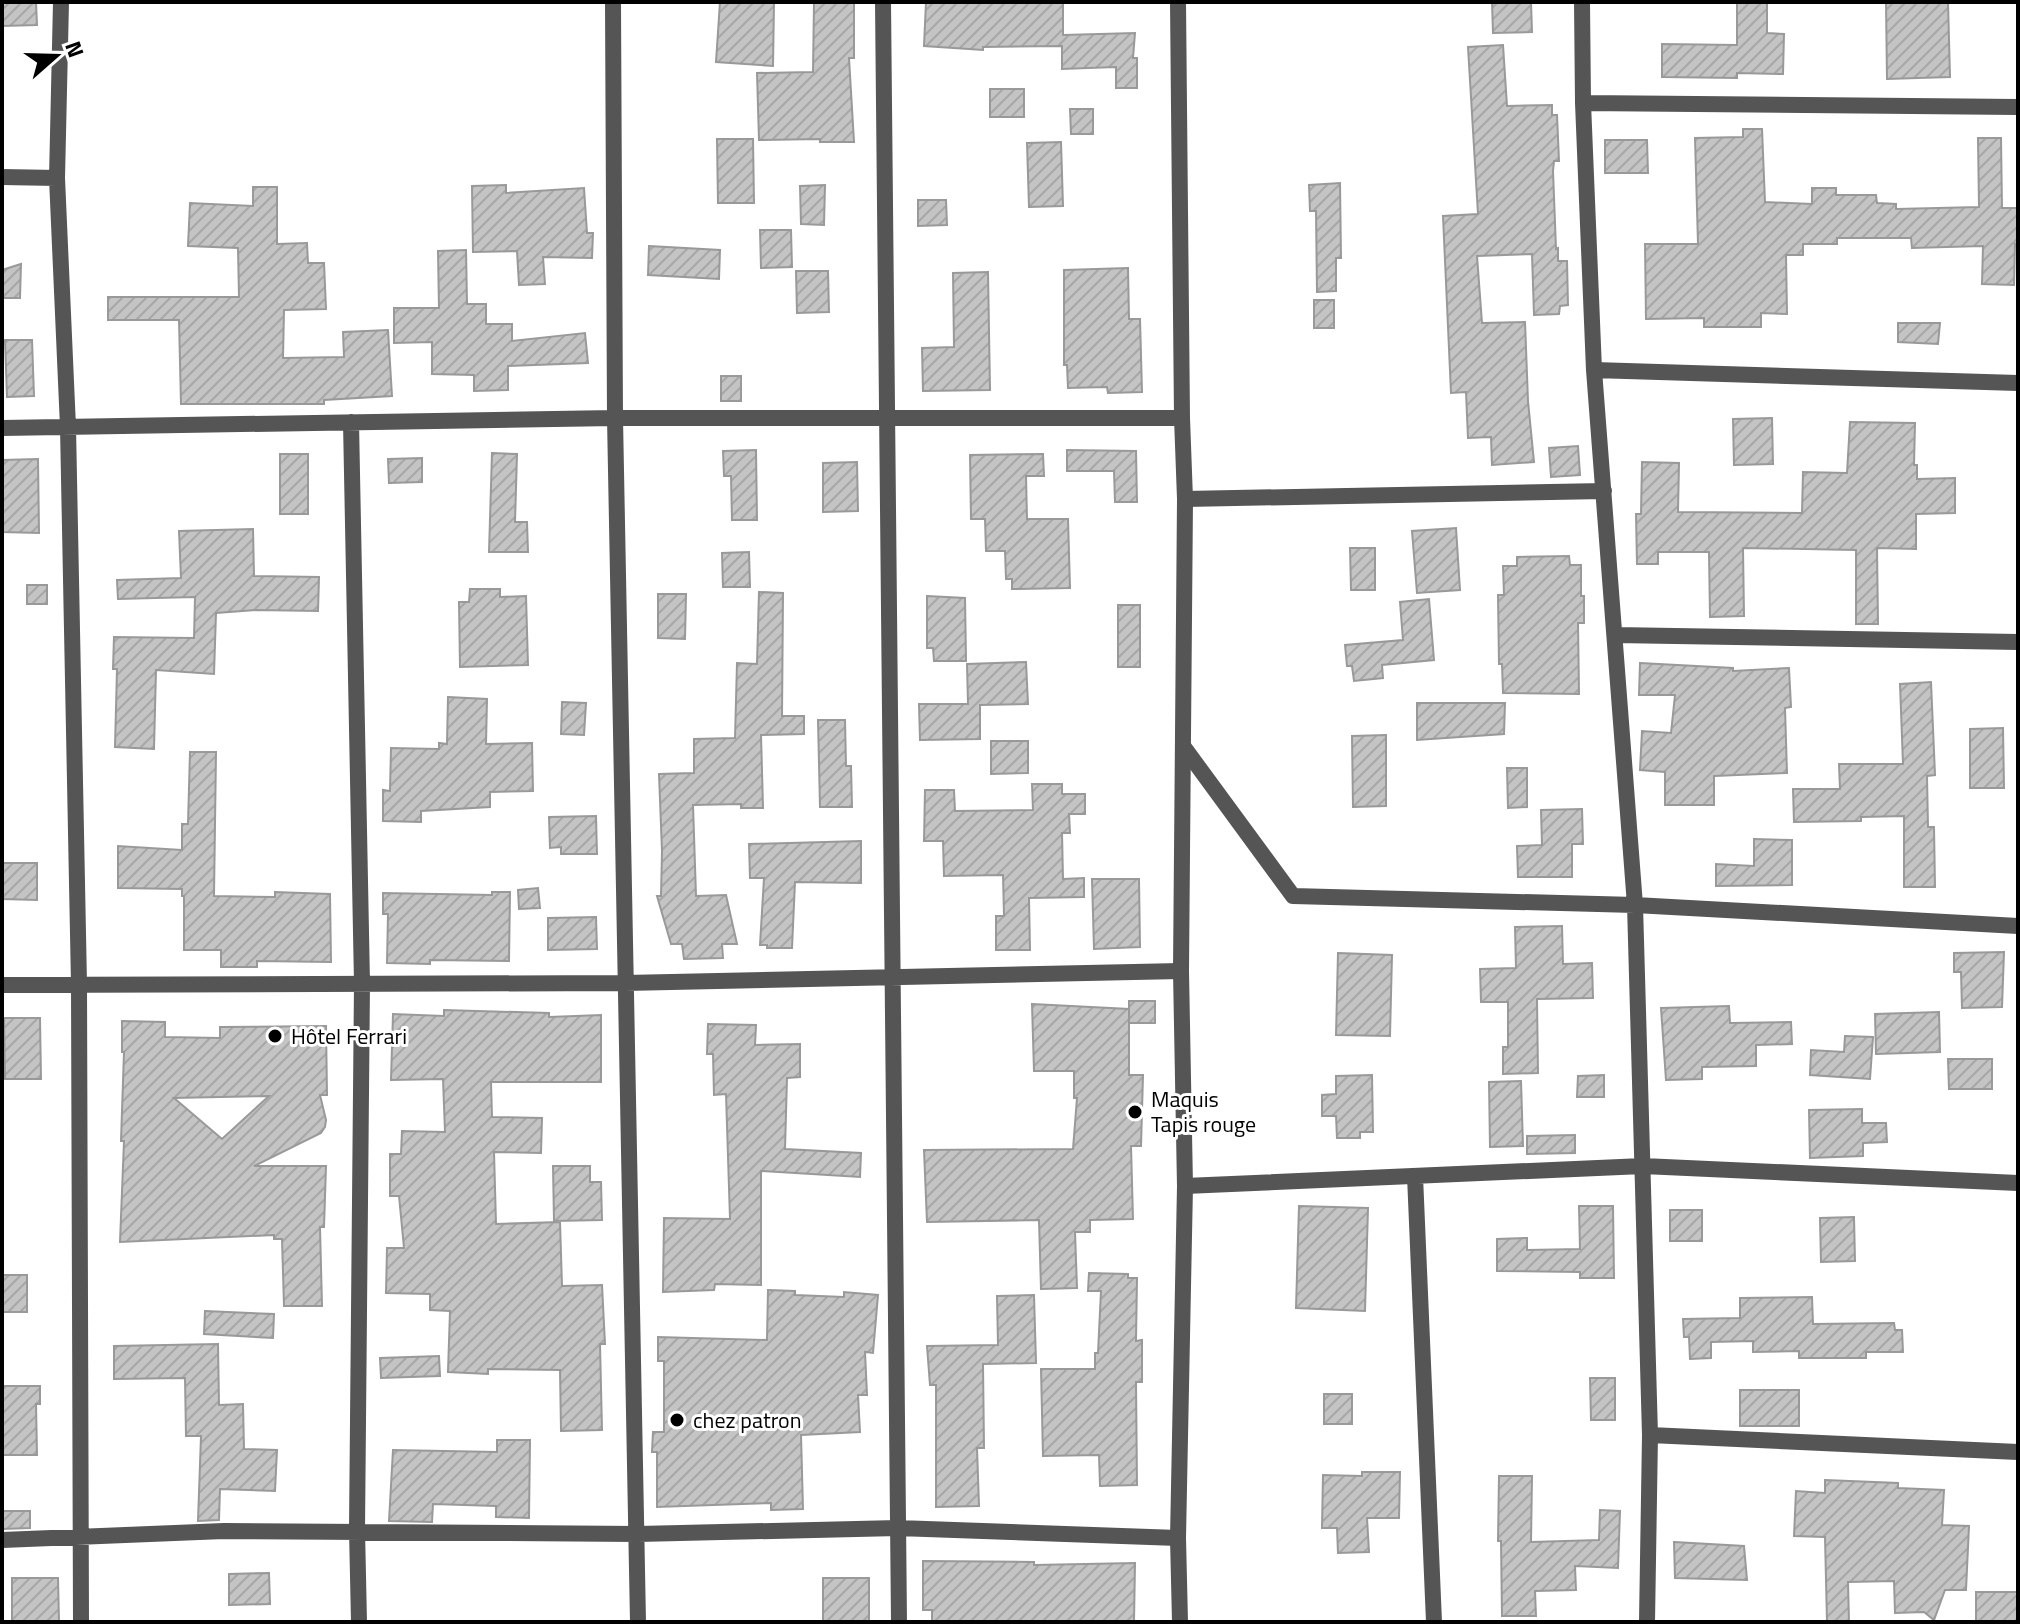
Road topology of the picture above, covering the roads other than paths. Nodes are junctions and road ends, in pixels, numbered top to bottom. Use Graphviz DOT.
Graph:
graph roads {
  1 [pos="61,2"];
  2 [pos="613,2"];
  3 [pos="883,2"];
  4 [pos="1178,2"];
  5 [pos="1582,2"];
  6 [pos="1583,103"];
  7 [pos="2018,107"];
  8 [pos="2,177"];
  9 [pos="57,178"];
  10 [pos="1594,370"];
  11 [pos="2018,383"];
  12 [pos="886,417"];
  13 [pos="615,418"];
  14 [pos="1182,418"];
  15 [pos="351,422"];
  16 [pos="68,427"];
  17 [pos="2,428"];
  18 [pos="1604,491"];
  19 [pos="1185,499"];
  20 [pos="1615,635"];
  21 [pos="2018,642"];
  22 [pos="1183,746"];
  23 [pos="1635,905"];
  24 [pos="2018,926"];
  25 [pos="1181,971"];
  26 [pos="891,977"];
  27 [pos="362,983"];
  28 [pos="625,983"];
  29 [pos="79,984"];
  30 [pos="2,985"];
  31 [pos="1643,1166"];
  32 [pos="1415,1176"];
  33 [pos="2018,1183"];
  34 [pos="1185,1186"];
  35 [pos="1650,1435"];
  36 [pos="2018,1452"];
  37 [pos="898,1528"];
  38 [pos="357,1530"];
  39 [pos="638,1534"];
  40 [pos="81,1538"];
  41 [pos="1178,1538"];
  42 [pos="2,1540"];
  43 [pos="81,1622"];
  44 [pos="359,1622"];
  45 [pos="638,1622"];
  46 [pos="899,1622"];
  47 [pos="1180,1622"];
  48 [pos="1434,1622"];
  49 [pos="1647,1622"];
  1 -- 9 [label="street"];
  2 -- 13 [label="street"];
  3 -- 12 [label="street"];
  4 -- 14 [label="street"];
  5 -- 6 [label="street"];
  6 -- 7 [label="street"];
  6 -- 10 [label="street"];
  8 -- 9 [label="street"];
  9 -- 16 [label="street"];
  10 -- 11 [label="street"];
  10 -- 18 [label="street"];
  12 -- 13 [label="street"];
  12 -- 14 [label="street"];
  12 -- 26 [label="street"];
  13 -- 15 [label="street"];
  13 -- 28 [label="street"];
  14 -- 19 [label="street"];
  15 -- 16 [label="street"];
  15 -- 27 [label="street"];
  16 -- 17 [label="street"];
  16 -- 29 [label="street"];
  18 -- 19 [label="street"];
  18 -- 20 [label="street"];
  19 -- 22 [label="street"];
  20 -- 21 [label="street"];
  20 -- 23 [label="street"];
  22 -- 23 [label="street"];
  22 -- 25 [label="street"];
  23 -- 24 [label="street"];
  23 -- 31 [label="street"];
  25 -- 26 [label="street"];
  25 -- 34 [label="street"];
  26 -- 28 [label="street"];
  26 -- 37 [label="street"];
  27 -- 28 [label="street"];
  27 -- 29 [label="street"];
  27 -- 38 [label="street"];
  28 -- 39 [label="street"];
  29 -- 30 [label="street"];
  29 -- 40 [label="street"];
  31 -- 32 [label="street"];
  31 -- 33 [label="street"];
  31 -- 35 [label="street"];
  32 -- 34 [label="street"];
  32 -- 48 [label="street"];
  34 -- 41 [label="street"];
  35 -- 36 [label="street"];
  35 -- 49 [label="street"];
  37 -- 39 [label="street"];
  37 -- 41 [label="street"];
  37 -- 46 [label="street"];
  38 -- 39 [label="street"];
  38 -- 40 [label="street"];
  38 -- 44 [label="street"];
  39 -- 45 [label="street"];
  40 -- 42 [label="street"];
  40 -- 43 [label="street"];
  41 -- 47 [label="street"];
}
